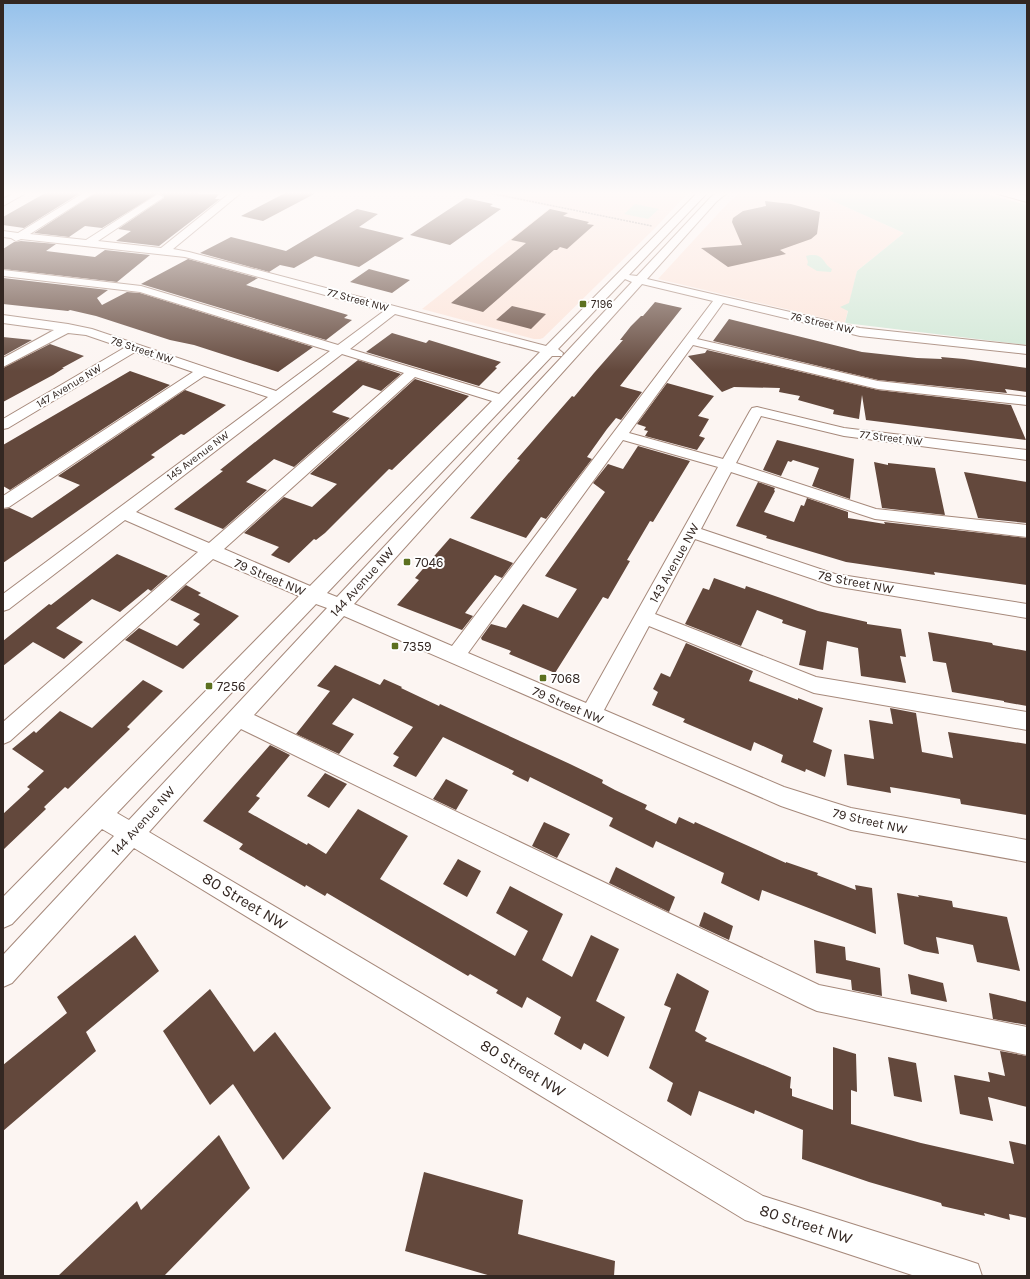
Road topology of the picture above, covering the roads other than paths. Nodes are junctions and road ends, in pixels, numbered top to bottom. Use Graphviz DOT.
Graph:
graph roads {
  1 [pos="163,252"];
  2 [pos="645,252"];
  3 [pos="666,252"];
  4 [pos="3,273"];
  5 [pos="621,276"];
  6 [pos="640,280"];
  7 [pos="720,300"];
  8 [pos="394,309"];
  9 [pos="3,319"];
  10 [pos="68,328"];
  11 [pos="690,341"];
  12 [pos="135,347"];
  13 [pos="340,350"];
  14 [pos="1027,350"];
  15 [pos="548,351"];
  16 [pos="568,356"];
  17 [pos="3,363"];
  18 [pos="204,370"];
  19 [pos="412,373"];
  20 [pos="278,396"];
  21 [pos="501,399"];
  22 [pos="1027,401"];
  23 [pos="757,411"];
  24 [pos="3,425"];
  25 [pos="620,435"];
  26 [pos="1027,455"];
  27 [pos="728,465"];
  28 [pos="3,503"];
  29 [pos="123,513"];
  30 [pos="1027,531"];
  31 [pos="691,532"];
  32 [pos="212,552"];
  33 [pos="312,595"];
  34 [pos="3,604"];
  35 [pos="339,606"];
  36 [pos="1027,611"];
  37 [pos="644,617"];
  38 [pos="455,656"];
  39 [pos="591,714"];
  40 [pos="237,717"];
  41 [pos="1027,721"];
  42 [pos="3,735"];
  43 [pos="100,815"];
  44 [pos="132,834"];
  45 [pos="1027,851"];
  46 [pos="3,916"];
  47 [pos="3,974"];
  48 [pos="1027,1040"];
  49 [pos="966,1276"];
  1 -- 8 [label="street, 77 Street NW"];
  2 -- 5 [label="street, 144 Avenue NW"];
  3 -- 6 [label="street, 144 Avenue NW"];
  4 -- 13 [label="street"];
  5 -- 6 [label="street, 76 Street NW"];
  5 -- 15 [label="street, 144 Avenue NW"];
  6 -- 7 [label="street, 76 Street NW"];
  6 -- 16 [label="street, 144 Avenue NW"];
  7 -- 11 [label="street"];
  7 -- 14 [label="street, 76 Street NW"];
  8 -- 13 [label="street, 145 Avenue NW"];
  8 -- 15 [label="street, 77 Street NW"];
  9 -- 10 [label="street, 78 Street NW"];
  10 -- 12 [label="street, 78 Street NW"];
  10 -- 17 [label="street"];
  11 -- 22 [label="street"];
  11 -- 25 [label="street"];
  12 -- 18 [label="street, 78 Street NW"];
  12 -- 24 [label="street, 147 Avenue NW"];
  13 -- 19 [label="street"];
  13 -- 20 [label="street, 145 Avenue NW"];
  15 -- 16 [label="street, 77 Street NW"];
  15 -- 21 [label="street, 144 Avenue NW"];
  16 -- 35 [label="street, 144 Avenue NW"];
  18 -- 20 [label="street, 78 Street NW"];
  18 -- 28 [label="street"];
  19 -- 21 [label="street"];
  19 -- 32 [label="street"];
  20 -- 29 [label="street, 145 Avenue NW"];
  21 -- 33 [label="street, 144 Avenue NW"];
  23 -- 26 [label="street, 77 Street NW"];
  23 -- 27 [label="street, 143 Avenue NW"];
  25 -- 27 [label="street"];
  25 -- 38 [label="street"];
  27 -- 30 [label="street"];
  27 -- 31 [label="street, 143 Avenue NW"];
  29 -- 32 [label="street, 79 Street NW"];
  29 -- 34 [label="street, 145 Avenue NW"];
  31 -- 36 [label="street, 78 Street NW"];
  31 -- 37 [label="street, 143 Avenue NW"];
  32 -- 33 [label="street, 79 Street NW"];
  32 -- 42 [label="street"];
  33 -- 35 [label="street, 79 Street NW"];
  33 -- 43 [label="street, 144 Avenue NW"];
  35 -- 38 [label="street, 79 Street NW"];
  35 -- 40 [label="street, 144 Avenue NW"];
  37 -- 39 [label="street, 143 Avenue NW"];
  37 -- 41 [label="street"];
  38 -- 39 [label="street, 79 Street NW"];
  39 -- 45 [label="street, 79 Street NW"];
  40 -- 44 [label="street, 144 Avenue NW"];
  40 -- 48 [label="street"];
  43 -- 44 [label="street, 80 Street NW"];
  43 -- 46 [label="street, 144 Avenue NW"];
  44 -- 47 [label="street, 144 Avenue NW"];
  44 -- 49 [label="street, 80 Street NW"];
}
